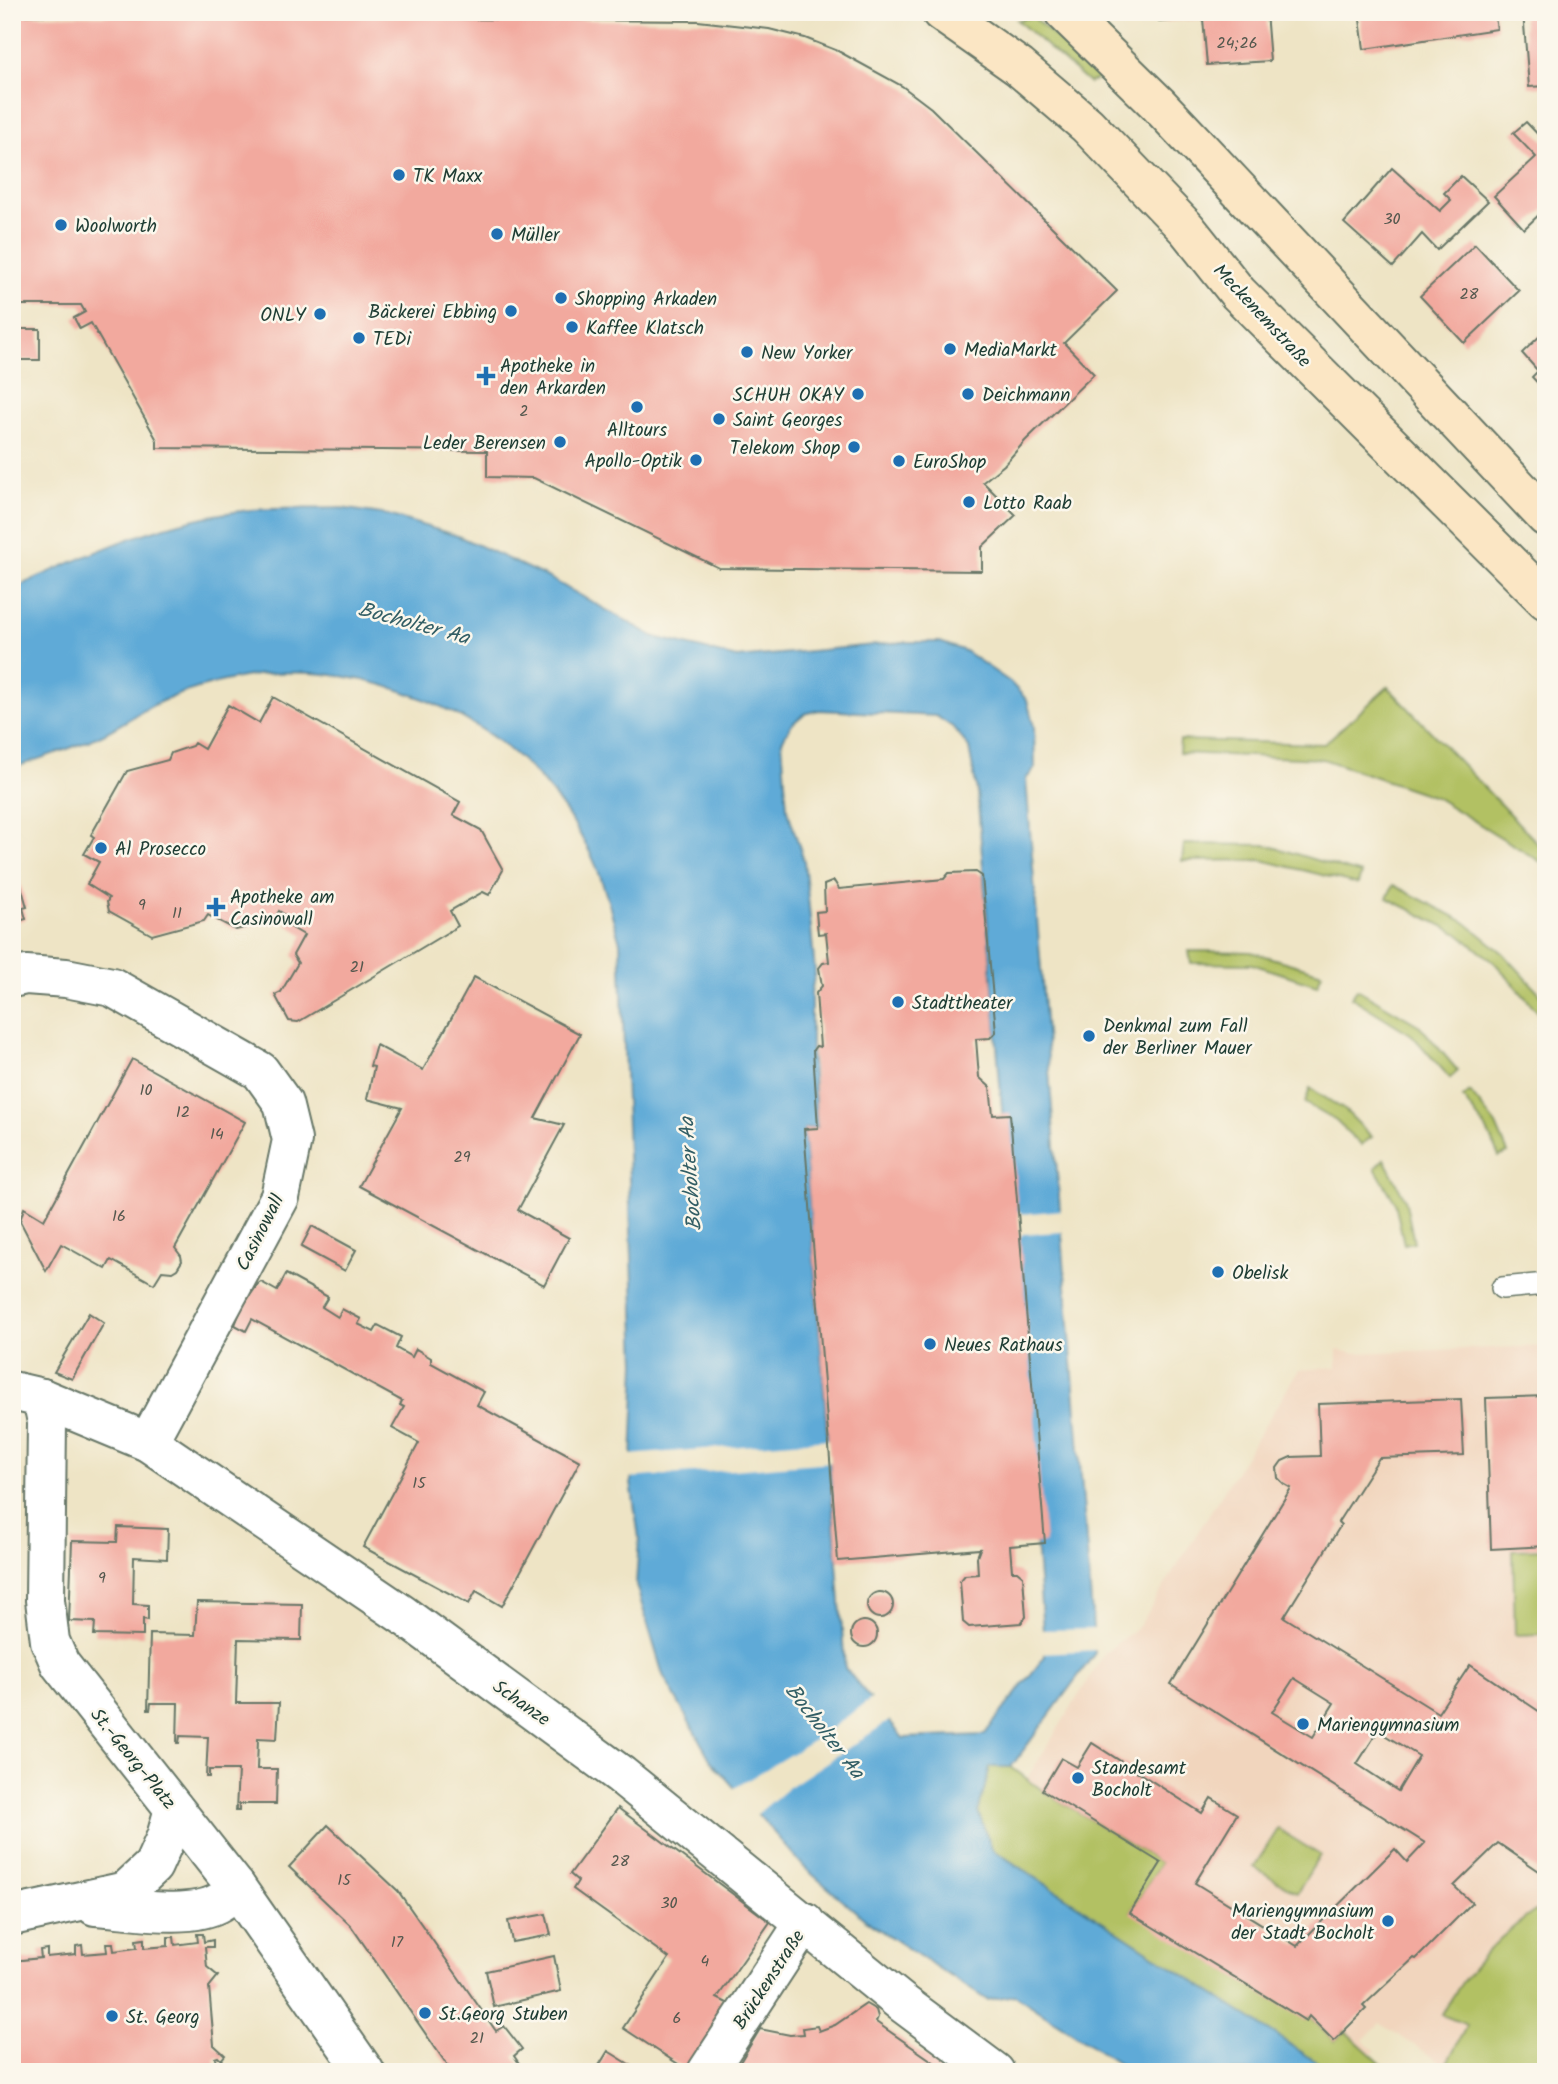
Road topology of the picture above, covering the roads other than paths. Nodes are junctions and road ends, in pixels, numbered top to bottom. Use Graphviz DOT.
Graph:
graph roads {
  1 [pos="941,12"];
  2 [pos="1064,12"];
  3 [pos="1546,517"];
  4 [pos="1546,600"];
  5 [pos="12,978"];
  6 [pos="1546,1284"];
  7 [pos="1502,1288"];
  8 [pos="27,1394"];
  9 [pos="148,1443"];
  10 [pos="174,1809"];
  11 [pos="236,1887"];
  12 [pos="69,1905"];
  13 [pos="12,1916"];
  14 [pos="805,1922"];
  15 [pos="365,2072"];
  16 [pos="707,2072"];
  17 [pos="995,2072"];
  1 -- 4 [label="main road, Meckenemstraße"];
  2 -- 3 [label="main road"];
  5 -- 9 [label="street, Casinowall"];
  6 -- 7 [label="lane"];
  8 -- 9 [label="street, Schanze"];
  8 -- 10 [label="street, St.-Georg-Platz"];
  9 -- 14 [label="street, Schanze"];
  10 -- 11 [label="street, St.-Georg-Platz"];
  10 -- 12 [label="street"];
  11 -- 12 [label="street"];
  11 -- 15 [label="street, St.-Georg-Platz"];
  12 -- 13 [label="street"];
  14 -- 16 [label="street, Brückenstraße"];
  14 -- 17 [label="street, Schanze"];
}
